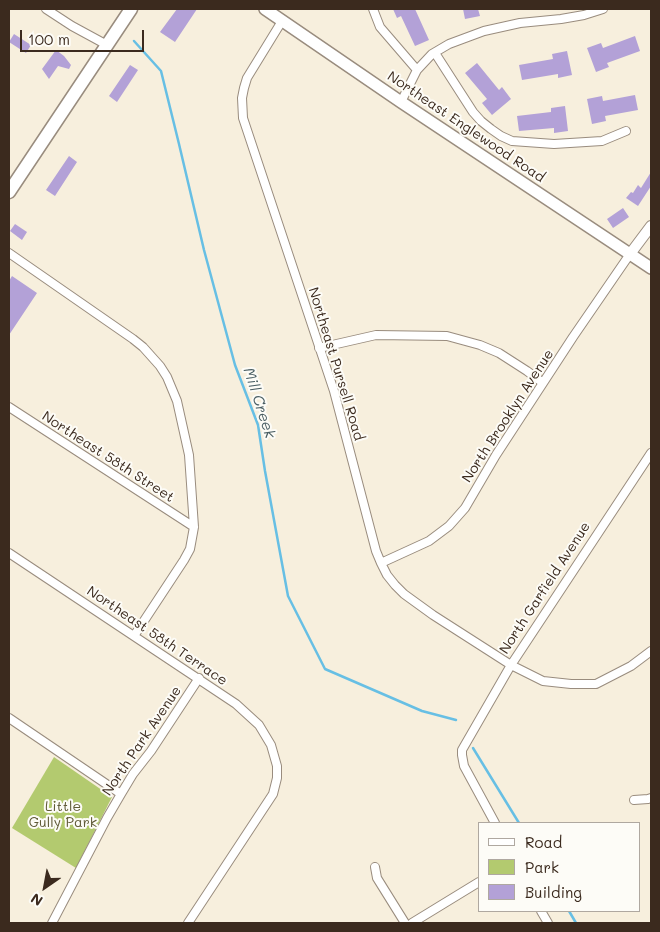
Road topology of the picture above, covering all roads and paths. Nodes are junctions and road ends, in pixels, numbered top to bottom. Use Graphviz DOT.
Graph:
graph roads {
  1 [pos="46,9"];
  2 [pos="131,9"];
  3 [pos="265,9"];
  4 [pos="373,9"];
  5 [pos="604,9"];
  6 [pos="282,20"];
  7 [pos="107,45"];
  8 [pos="435,53"];
  9 [pos="417,70"];
  10 [pos="401,102"];
  11 [pos="626,131"];
  12 [pos="9,192"];
  13 [pos="651,226"];
  14 [pos="9,252"];
  15 [pos="630,254"];
  16 [pos="651,268"];
  17 [pos="319,348"];
  18 [pos="543,383"];
  19 [pos="9,407"];
  20 [pos="651,453"];
  21 [pos="194,527"];
  22 [pos="9,553"];
  23 [pos="381,563"];
  24 [pos="134,636"];
  25 [pos="651,651"];
  26 [pos="511,665"];
  27 [pos="199,678"];
  28 [pos="9,718"];
  29 [pos="120,794"];
  30 [pos="651,798"];
  31 [pos="634,800"];
  32 [pos="494,822"];
  33 [pos="375,867"];
  34 [pos="478,883"];
  35 [pos="542,912"];
  36 [pos="52,923"];
  37 [pos="188,923"];
  38 [pos="405,923"];
  39 [pos="412,923"];
  40 [pos="548,923"];
  1 -- 7 [label="street"];
  2 -- 7 [label="main road"];
  3 -- 6 [label="main road, Northeast Englewood Road"];
  4 -- 9 [label="street"];
  5 -- 8 [label="street"];
  6 -- 10 [label="main road, Northeast Englewood Road"];
  6 -- 17 [label="street, Northeast Pursell Road"];
  7 -- 12 [label="main road"];
  8 -- 9 [label="street"];
  8 -- 11 [label="street"];
  9 -- 10 [label="street"];
  10 -- 15 [label="main road, Northeast Englewood Road"];
  13 -- 15 [label="street"];
  14 -- 21 [label="street"];
  15 -- 16 [label="main road, Northeast Englewood Road"];
  15 -- 18 [label="street, North Brooklyn Avenue"];
  17 -- 18 [label="street"];
  17 -- 23 [label="street, Northeast Pursell Road"];
  18 -- 23 [label="street, North Brooklyn Avenue"];
  19 -- 21 [label="street, Northeast 58th Street"];
  20 -- 26 [label="street, North Garfield Avenue"];
  21 -- 24 [label="street"];
  22 -- 24 [label="street, Northeast 58th Terrace"];
  23 -- 26 [label="street, Northeast Pursell Road"];
  24 -- 27 [label="street, Northeast 58th Terrace"];
  25 -- 26 [label="street, Northeast Pursell Road"];
  26 -- 32 [label="street, North Garfield Avenue"];
  27 -- 29 [label="street, North Park Avenue"];
  27 -- 37 [label="street, Northeast 58th Terrace"];
  28 -- 29 [label="street"];
  29 -- 36 [label="street, North Park Avenue"];
  30 -- 31 [label="street"];
  33 -- 38 [label="street"];
  34 -- 39 [label="street"];
  35 -- 40 [label="street"];
}
